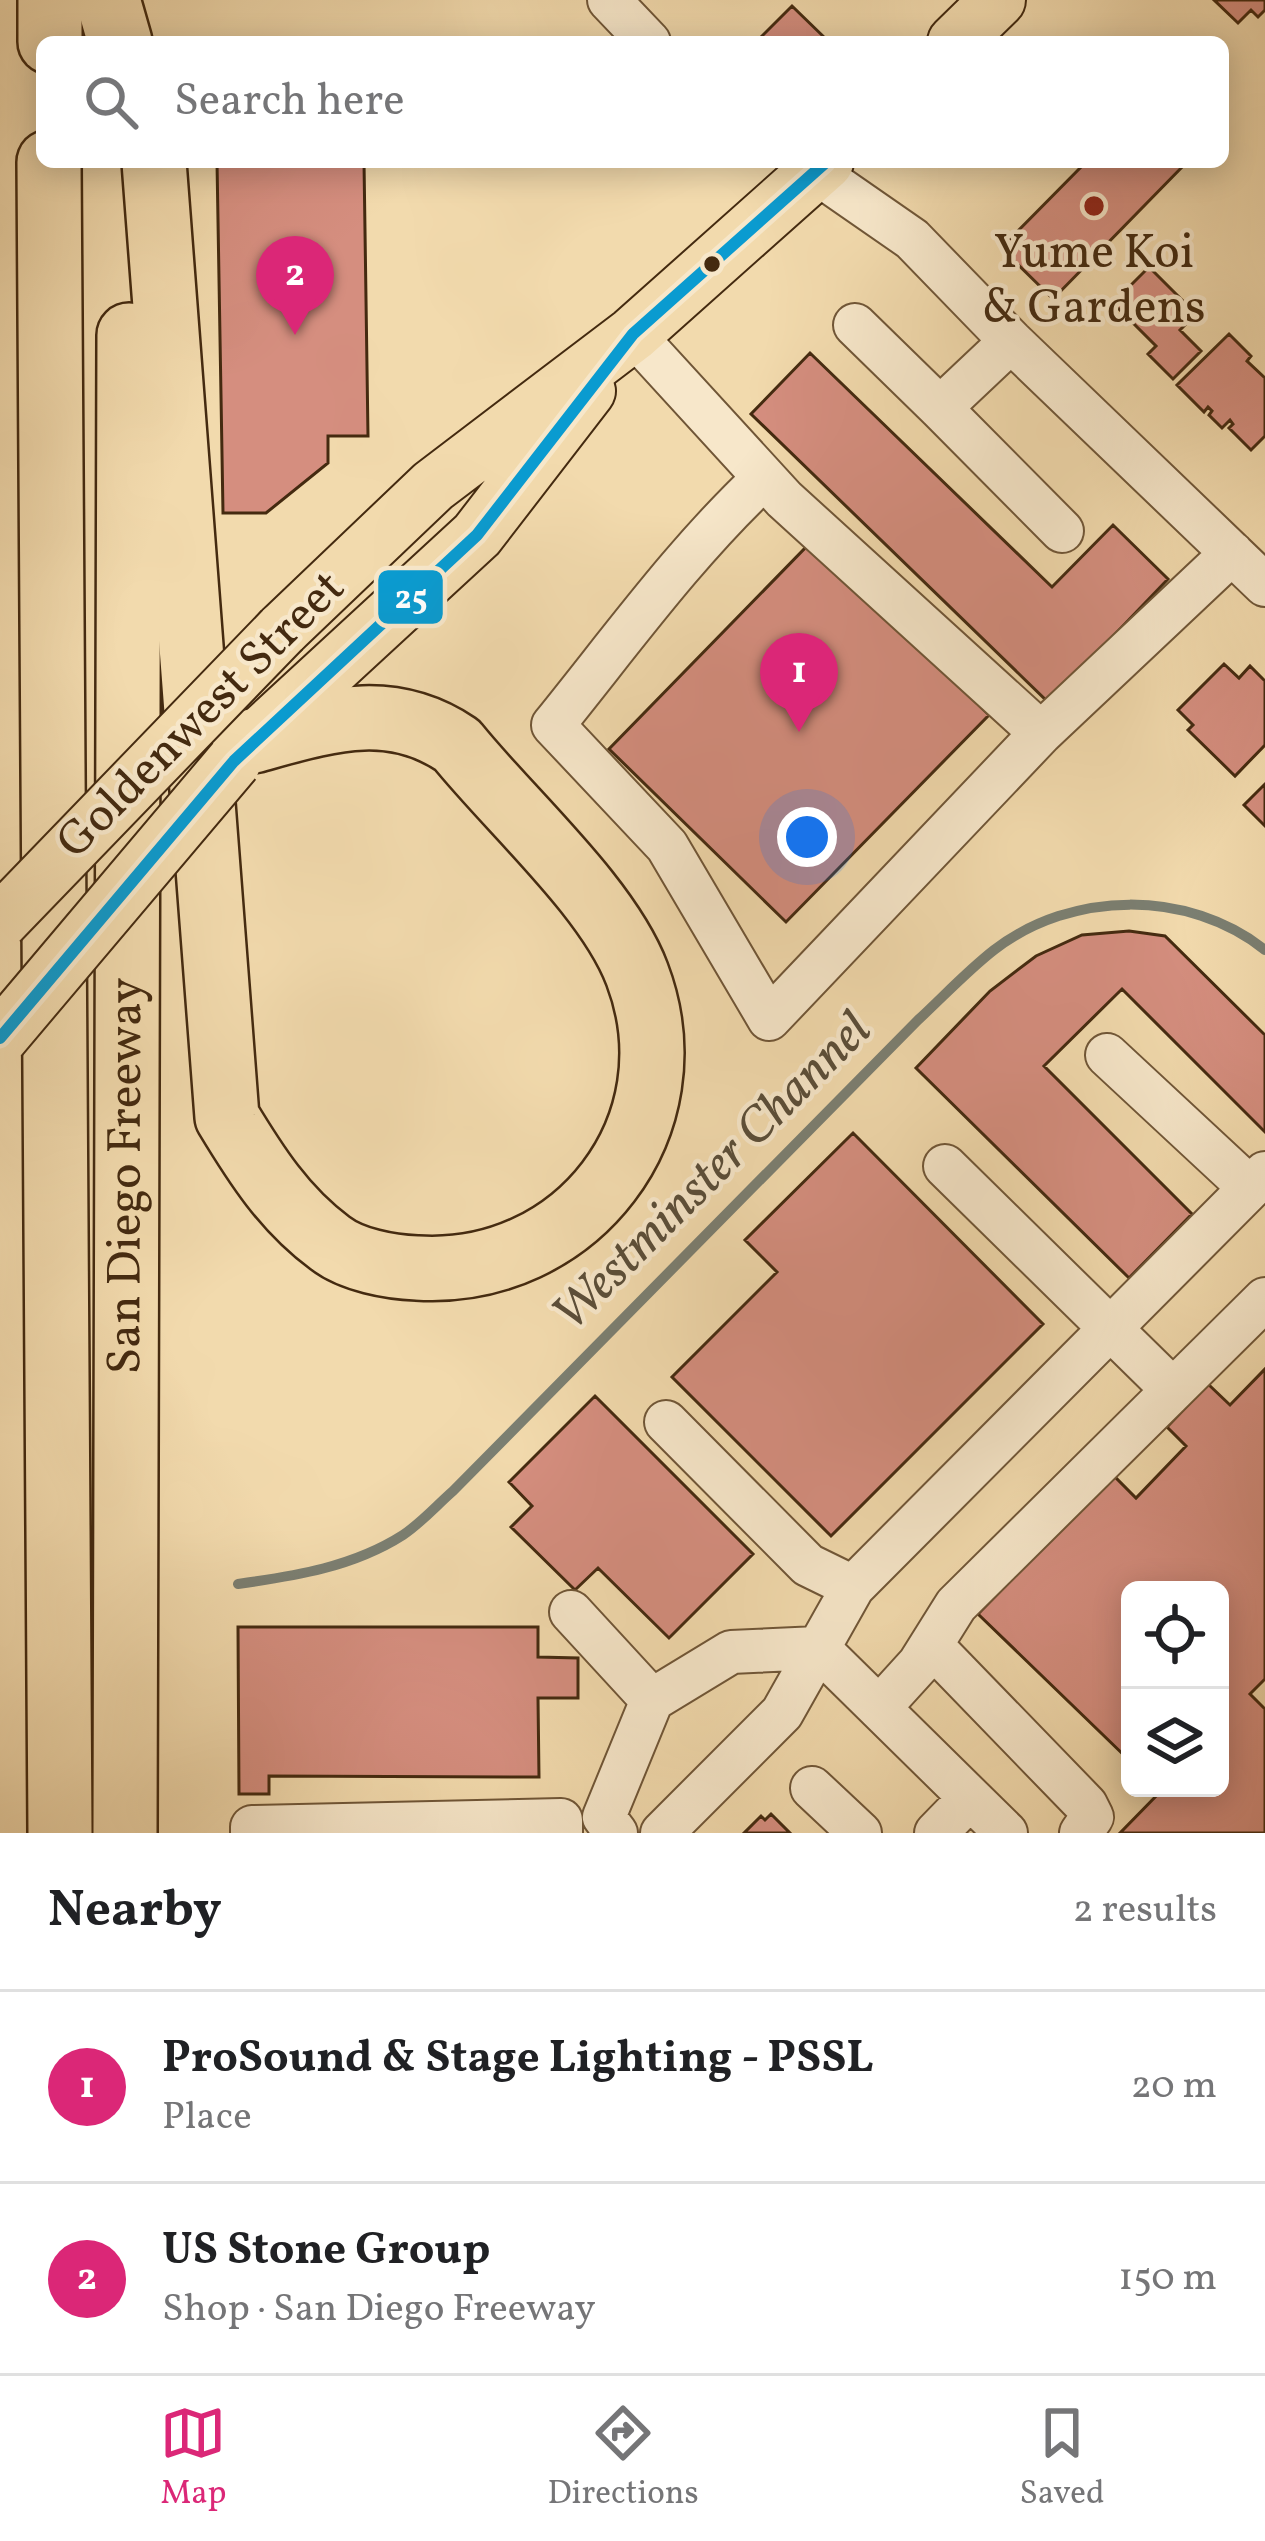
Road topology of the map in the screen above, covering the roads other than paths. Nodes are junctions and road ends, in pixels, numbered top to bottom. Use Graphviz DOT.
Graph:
graph roads {
  1 [pos="50,0"];
  2 [pos="108,0"];
  3 [pos="130,0"];
  4 [pos="141,0"];
  5 [pos="998,0"];
  6 [pos="50,36"];
  7 [pos="118,36"];
  8 [pos="130,36"];
  9 [pos="144,36"];
  10 [pos="961,36"];
  11 [pos="49,168"];
  12 [pos="130,168"];
  13 [pos="154,168"];
  14 [pos="811,168"];
  15 [pos="818,168"];
  16 [pos="855,325"];
  17 [pos="632,334"];
  18 [pos="1011,341"];
  19 [pos="940,409"];
  20 [pos="764,478"];
  21 [pos="1062,531"];
  22 [pos="1232,553"];
  23 [pos="1265,585"];
  24 [pos="1041,733"];
  25 [pos="243,751"];
  26 [pos="0,922"];
  27 [pos="0,1038"];
  28 [pos="1107,1055"];
  29 [pos="945,1166"];
  30 [pos="1258,1181"];
  31 [pos="1265,1299"];
  32 [pos="1109,1330"];
  33 [pos="1173,1390"];
  34 [pos="665,1422"];
  35 [pos="853,1587"];
  36 [pos="571,1612"];
  37 [pos="931,1645"];
  38 [pos="818,1648"];
  39 [pos="652,1700"];
  40 [pos="879,1708"];
  41 [pos="812,1787"];
  42 [pos="970,1798"];
  43 [pos="610,1825"];
  44 [pos="561,1826"];
  45 [pos="59,1833"];
  46 [pos="125,1833"];
  47 [pos="252,1833"];
  48 [pos="662,1833"];
  49 [pos="860,1833"];
  50 [pos="936,1833"];
  51 [pos="1006,1833"];
  52 [pos="1082,1833"];
  1 -- 6 [label="highway"];
  2 -- 7 [label="highway"];
  3 -- 8 [label="highway"];
  4 -- 9 [label="highway"];
  5 -- 10 [label="main road"];
  11 -- 45 [label="highway"];
  12 -- 46 [label="highway, San Diego Freeway"];
  13 -- 25 [label="highway"];
  14 -- 17 [label="main road, Goldenwest Street"];
  15 -- 18 [label="street"];
  16 -- 19 [label="street"];
  17 -- 20 [label="street"];
  17 -- 25 [label="main road, Goldenwest Street"];
  17 -- 26 [label="main road, Goldenwest Street, bridge"];
  18 -- 19 [label="street"];
  18 -- 22 [label="street"];
  19 -- 21 [label="street"];
  20 -- 24 [label="street"];
  20 -- 24 [label="street"];
  22 -- 23 [label="street"];
  22 -- 24 [label="street"];
  25 -- 27 [label="main road, Goldenwest Street, bridge"];
  28 -- 30 [label="street"];
  29 -- 32 [label="street"];
  30 -- 32 [label="street"];
  31 -- 33 [label="street"];
  32 -- 33 [label="street"];
  32 -- 35 [label="street"];
  33 -- 37 [label="street"];
  34 -- 35 [label="street"];
  35 -- 38 [label="street"];
  36 -- 39 [label="street"];
  37 -- 40 [label="street"];
  37 -- 52 [label="street"];
  38 -- 39 [label="street"];
  38 -- 40 [label="street"];
  38 -- 48 [label="street"];
  39 -- 43 [label="street"];
  40 -- 42 [label="street"];
  41 -- 49 [label="street"];
  42 -- 50 [label="street"];
  42 -- 51 [label="street"];
  43 -- 44 [label="street"];
  44 -- 47 [label="street"];
}
